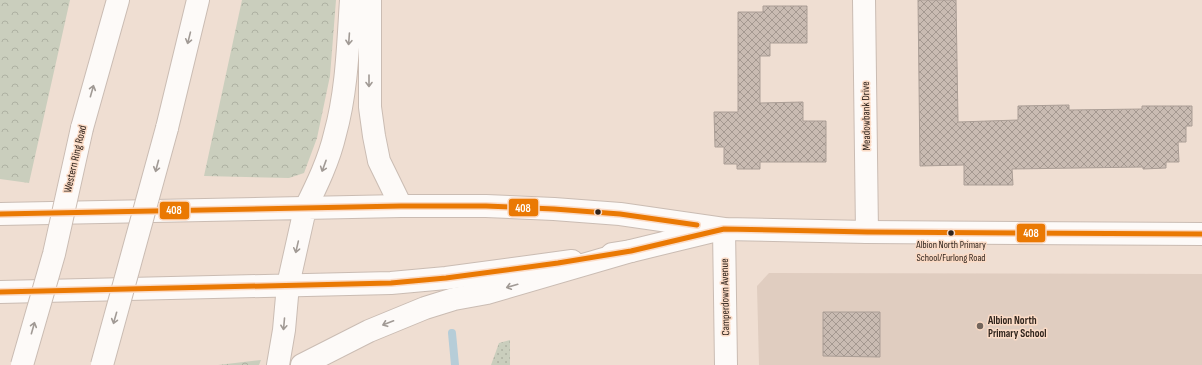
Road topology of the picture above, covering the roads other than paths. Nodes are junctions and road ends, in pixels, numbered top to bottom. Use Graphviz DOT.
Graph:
graph roads {
  1 [pos="118,0"];
  2 [pos="198,0"];
  3 [pos="351,0"];
  4 [pos="370,0"];
  5 [pos="864,0"];
  6 [pos="401,206"];
  7 [pos="305,209"];
  8 [pos="0,214"];
  9 [pos="724,229"];
  10 [pos="867,232"];
  11 [pos="1202,234"];
  12 [pos="630,251"];
  13 [pos="288,286"];
  14 [pos="0,292"];
  15 [pos="22,365"];
  16 [pos="102,365"];
  17 [pos="278,365"];
  18 [pos="302,365"];
  19 [pos="726,365"];
  15 -- 1 [label="main road, Western Ring Road, one-way, bridge"];
  2 -- 16 [label="main road, one-way, bridge"];
  3 -- 7 [label="main road, one-way"];
  4 -- 6 [label="main road, one-way"];
  5 -- 10 [label="main road, Meadowbank Drive"];
  6 -- 7 [label="main road"];
  6 -- 9 [label="main road"];
  7 -- 8 [label="main road"];
  7 -- 13 [label="main road, one-way"];
  9 -- 10 [label="main road"];
  9 -- 12 [label="main road"];
  9 -- 19 [label="main road, Camperdown Avenue"];
  10 -- 11 [label="main road"];
  12 -- 13 [label="main road"];
  12 -- 18 [label="main road, one-way"];
  13 -- 14 [label="main road"];
  13 -- 17 [label="main road, one-way"];
}
